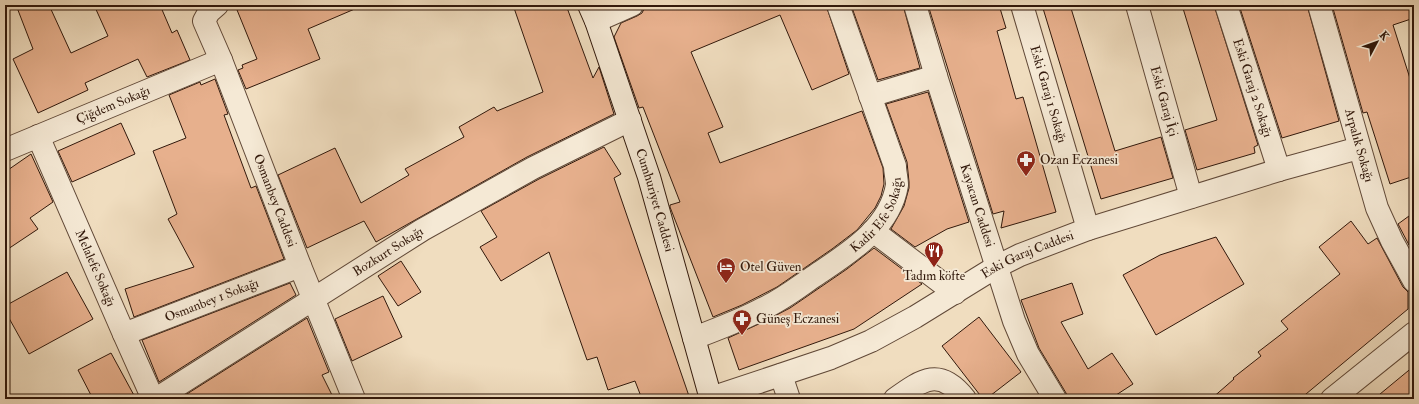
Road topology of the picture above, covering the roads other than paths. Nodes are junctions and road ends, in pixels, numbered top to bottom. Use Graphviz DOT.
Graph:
graph roads {
  1 [pos="217,5"];
  2 [pos="632,5"];
  3 [pos="838,5"];
  4 [pos="916,5"];
  5 [pos="1022,5"];
  6 [pos="1137,5"];
  7 [pos="1226,5"];
  8 [pos="1319,5"];
  9 [pos="593,13"];
  10 [pos="221,60"];
  11 [pos="936,76"];
  12 [pos="870,96"];
  13 [pos="630,120"];
  14 [pos="38,136"];
  15 [pos="1359,148"];
  16 [pos="5,150"];
  17 [pos="1279,170"];
  18 [pos="1191,197"];
  19 [pos="1088,229"];
  20 [pos="873,231"];
  21 [pos="300,266"];
  22 [pos="996,267"];
  23 [pos="1414,281"];
  24 [pos="955,293"];
  25 [pos="313,299"];
  26 [pos="1414,333"];
  27 [pos="124,334"];
  28 [pos="694,338"];
  29 [pos="781,374"];
  30 [pos="155,399"];
  31 [pos="354,399"];
  32 [pos="711,399"];
  33 [pos="789,399"];
  34 [pos="895,399"];
  35 [pos="965,399"];
  36 [pos="1055,399"];
  37 [pos="1332,399"];
  1 -- 10 [label="street, Osmanbey Caddesi"];
  2 -- 9 [label="street"];
  3 -- 12 [label="street, Kadir Efe Sokağı"];
  4 -- 11 [label="street, Kayacan Caddesi"];
  5 -- 19 [label="street, Eski Garaj 1 Sokağı"];
  6 -- 18 [label="street, Eski Garaj İçi"];
  7 -- 17 [label="street, Eski Garaj 2 Sokağı"];
  8 -- 15 [label="street, Arpalık Sokağı"];
  9 -- 13 [label="street, Cumhuriyet Caddesi"];
  10 -- 14 [label="street, Çiğdem Sokağı"];
  10 -- 21 [label="street, Osmanbey Caddesi"];
  11 -- 12 [label="street"];
  11 -- 22 [label="street, Kayacan Caddesi"];
  12 -- 20 [label="street, Kadir Efe Sokağı"];
  13 -- 25 [label="street, Bozkurt Sokağı"];
  13 -- 28 [label="street, Cumhuriyet Caddesi"];
  14 -- 16 [label="street, Çiğdem Sokağı"];
  14 -- 27 [label="street, Melalefe Sokağı"];
  15 -- 17 [label="street, Eski Garaj Caddesi"];
  15 -- 23 [label="street, Arpalık Sokağı"];
  17 -- 18 [label="street, Eski Garaj Caddesi"];
  18 -- 19 [label="street, Eski Garaj Caddesi"];
  19 -- 22 [label="street, Eski Garaj Caddesi"];
  20 -- 24 [label="street"];
  20 -- 28 [label="street, Kadir Efe Sokağı"];
  21 -- 25 [label="street, Osmanbey Caddesi"];
  21 -- 27 [label="street, Osmanbey 1 Sokağı"];
  22 -- 24 [label="street, Eski Garaj Caddesi"];
  22 -- 36 [label="street, Kayacan Caddesi"];
  24 -- 29 [label="street, Eski Garaj Caddesi"];
  25 -- 30 [label="street, Bozkurt Sokağı"];
  25 -- 31 [label="street, Osmanbey Caddesi"];
  26 -- 37 [label="street"];
  27 -- 30 [label="street, Melalefe Sokağı"];
  28 -- 32 [label="street, Cumhuriyet Caddesi"];
  29 -- 32 [label="street, Eski Garaj Caddesi"];
  29 -- 33 [label="street"];
  34 -- 35 [label="street"];
}
